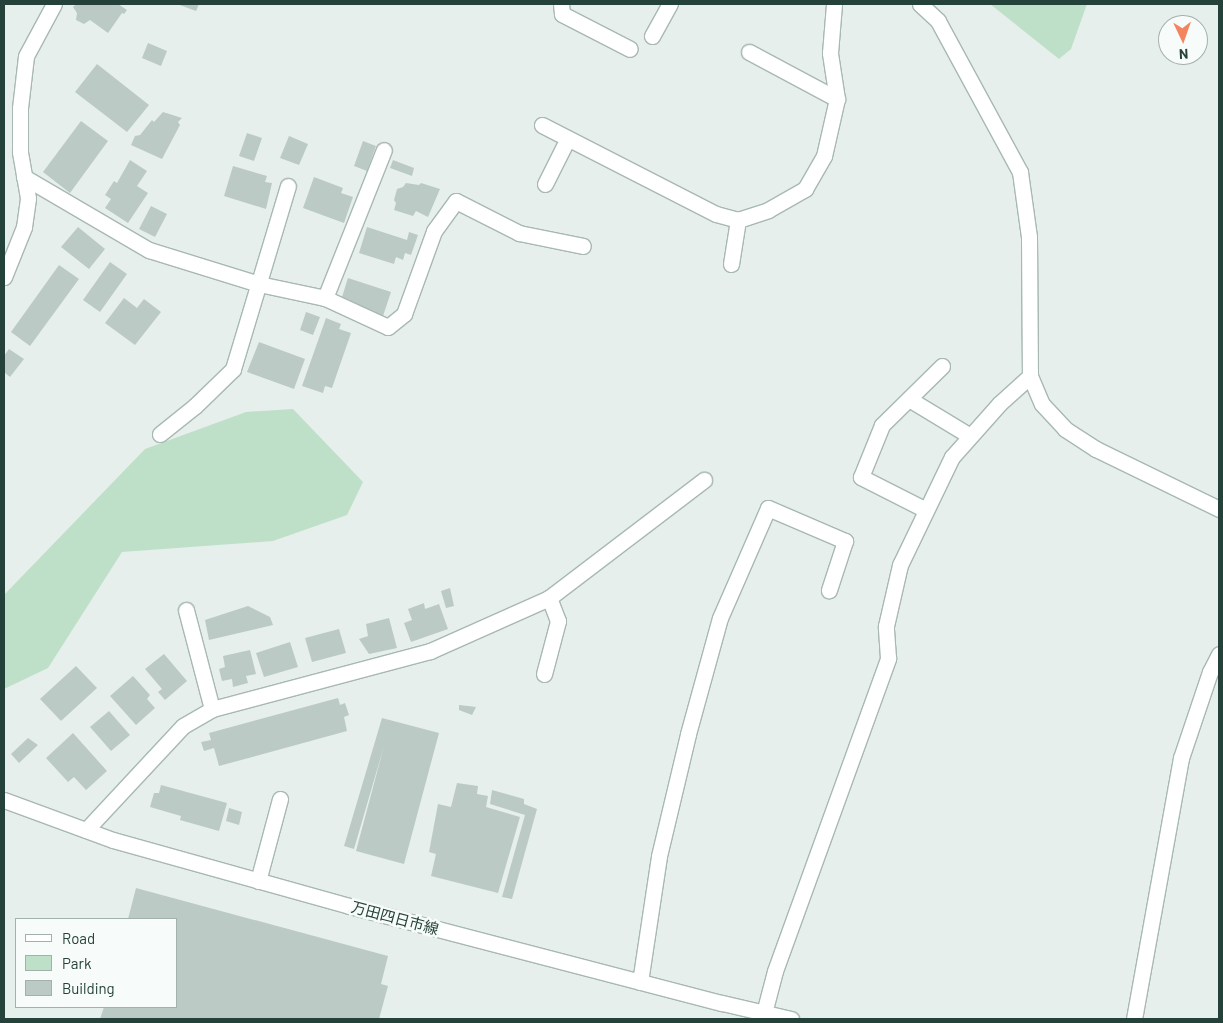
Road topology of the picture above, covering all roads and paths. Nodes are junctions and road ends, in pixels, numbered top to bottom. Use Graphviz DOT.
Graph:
graph roads {
  1 [pos="54,4"];
  2 [pos="561,4"];
  3 [pos="834,4"];
  4 [pos="920,4"];
  5 [pos="676,5"];
  6 [pos="652,36"];
  7 [pos="630,49"];
  8 [pos="749,52"];
  9 [pos="837,99"];
  10 [pos="542,125"];
  11 [pos="568,138"];
  12 [pos="384,150"];
  13 [pos="24,178"];
  14 [pos="545,184"];
  15 [pos="288,186"];
  16 [pos="738,220"];
  17 [pos="583,246"];
  18 [pos="731,264"];
  19 [pos="4,277"];
  20 [pos="259,284"];
  21 [pos="325,298"];
  22 [pos="942,366"];
  23 [pos="1030,376"];
  24 [pos="909,398"];
  25 [pos="160,434"];
  26 [pos="970,436"];
  27 [pos="704,480"];
  28 [pos="1219,509"];
  29 [pos="926,510"];
  30 [pos="829,590"];
  31 [pos="549,598"];
  32 [pos="186,610"];
  33 [pos="1219,654"];
  34 [pos="544,674"];
  35 [pos="212,708"];
  36 [pos="280,799"];
  37 [pos="4,800"];
  38 [pos="86,830"];
  39 [pos="258,881"];
  40 [pos="640,982"];
  41 [pos="764,1013"];
  42 [pos="791,1019"];
  43 [pos="1134,1019"];
  1 -- 13 [label="street"];
  2 -- 7 [label="street"];
  3 -- 9 [label="street"];
  4 -- 23 [label="street"];
  5 -- 6 [label="street"];
  8 -- 9 [label="street"];
  9 -- 16 [label="street"];
  10 -- 11 [label="street"];
  11 -- 14 [label="street"];
  11 -- 16 [label="street"];
  12 -- 21 [label="street"];
  13 -- 19 [label="street"];
  13 -- 20 [label="street"];
  15 -- 20 [label="street"];
  16 -- 18 [label="street"];
  17 -- 21 [label="street"];
  20 -- 21 [label="street"];
  20 -- 25 [label="street"];
  22 -- 24 [label="street"];
  23 -- 26 [label="street"];
  23 -- 28 [label="street"];
  24 -- 26 [label="street"];
  24 -- 29 [label="street"];
  26 -- 29 [label="street"];
  27 -- 31 [label="street"];
  29 -- 41 [label="street"];
  30 -- 40 [label="street"];
  31 -- 34 [label="street"];
  31 -- 35 [label="street"];
  32 -- 35 [label="street"];
  33 -- 43 [label="street"];
  35 -- 38 [label="street"];
  36 -- 39 [label="street"];
  37 -- 38 [label="street, 万田四日市線"];
  38 -- 39 [label="street, 万田四日市線"];
  39 -- 40 [label="street, 万田四日市線"];
  40 -- 41 [label="street, 万田四日市線"];
  41 -- 42 [label="street, 万田四日市線"];
}
